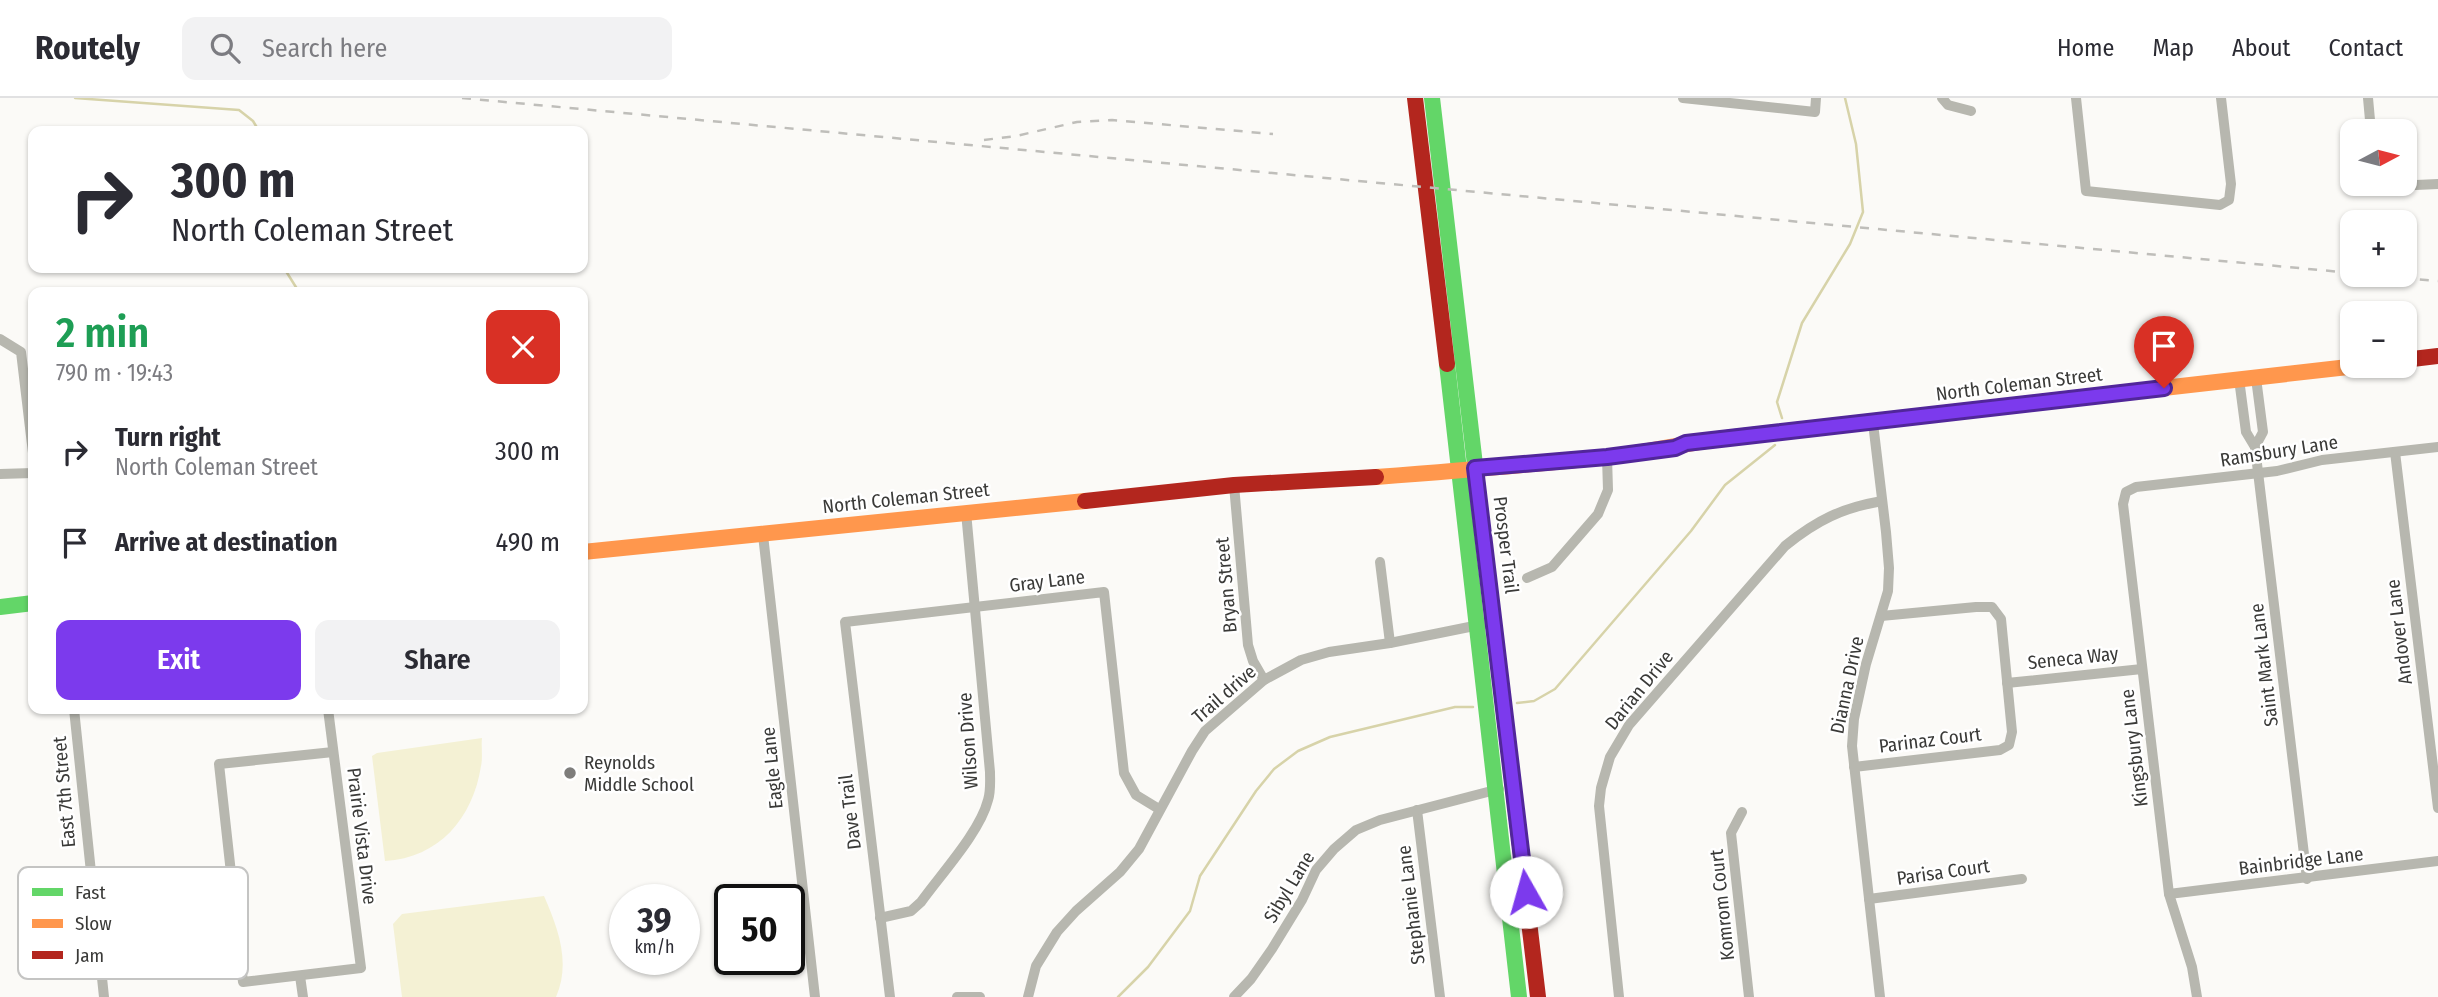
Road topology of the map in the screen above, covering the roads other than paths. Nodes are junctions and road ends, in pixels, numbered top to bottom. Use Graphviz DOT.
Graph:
graph roads {
  1 [pos="1415,98"];
  2 [pos="1433,98"];
  3 [pos="1683,98"];
  4 [pos="1816,98"];
  5 [pos="1942,98"];
  6 [pos="2076,98"];
  7 [pos="2221,98"];
  8 [pos="2368,98"];
  9 [pos="1971,111"];
  10 [pos="2370,119"];
  11 [pos="2438,184"];
  12 [pos="2417,185"];
  13 [pos="0,339"];
  14 [pos="2438,356"];
  15 [pos="2417,358"];
  16 [pos="2340,368"];
  17 [pos="2256,378"];
  18 [pos="2239,379"];
  19 [pos="28,411"];
  20 [pos="1873,423"];
  21 [pos="1686,443"];
  22 [pos="2255,447"];
  23 [pos="2438,447"];
  24 [pos="2395,452"];
  25 [pos="1607,457"];
  26 [pos="1467,465"];
  27 [pos="28,473"];
  28 [pos="2258,473"];
  29 [pos="0,474"];
  30 [pos="1234,485"];
  31 [pos="2126,492"];
  32 [pos="1882,501"];
  33 [pos="966,512"];
  34 [pos="763,535"];
  35 [pos="588,552"];
  36 [pos="1381,562"];
  37 [pos="1527,578"];
  38 [pos="28,604"];
  39 [pos="0,607"];
  40 [pos="974,607"];
  41 [pos="1881,616"];
  42 [pos="845,622"];
  43 [pos="1494,622"];
  44 [pos="1477,625"];
  45 [pos="1390,643"];
  46 [pos="2142,669"];
  47 [pos="1264,680"];
  48 [pos="2007,683"];
  49 [pos="75,714"];
  50 [pos="329,714"];
  51 [pos="333,752"];
  52 [pos="1854,766"];
  53 [pos="1513,787"];
  54 [pos="1496,789"];
  55 [pos="2438,808"];
  56 [pos="1159,809"];
  57 [pos="1418,810"];
  58 [pos="1742,812"];
  59 [pos="2438,862"];
  60 [pos="90,867"];
  61 [pos="230,867"];
  62 [pos="2307,878"];
  63 [pos="2022,879"];
  64 [pos="2169,894"];
  65 [pos="1869,900"];
  66 [pos="880,918"];
  67 [pos="300,976"];
  68 [pos="102,979"];
  69 [pos="243,979"];
  70 [pos="104,997"];
  71 [pos="303,997"];
  72 [pos="815,997"];
  73 [pos="890,997"];
  74 [pos="957,997"];
  75 [pos="980,997"];
  76 [pos="1028,997"];
  77 [pos="1234,997"];
  78 [pos="1440,997"];
  79 [pos="1519,997"];
  80 [pos="1538,997"];
  81 [pos="1619,997"];
  82 [pos="1749,997"];
  83 [pos="1880,997"];
  84 [pos="2197,997"];
  1 -- 26 [label="street, Prosper Trail"];
  2 -- 26 [label="street, Prosper Trail"];
  3 -- 4 [label="street"];
  5 -- 9 [label="street"];
  6 -- 7 [label="street"];
  8 -- 10 [label="street"];
  11 -- 12 [label="street"];
  13 -- 19 [label="street"];
  14 -- 15 [label="street"];
  16 -- 17 [label="street, North Coleman Street"];
  17 -- 18 [label="street, North Coleman Street"];
  17 -- 22 [label="street, Saint Mark Lane"];
  18 -- 20 [label="street, North Coleman Street"];
  18 -- 22 [label="street, Saint Mark Lane"];
  20 -- 21 [label="street, North Coleman Street"];
  20 -- 32 [label="street, Dianna Drive"];
  21 -- 25 [label="street, North Coleman Street"];
  21 -- 26 [label="street, North Coleman Street"];
  22 -- 28 [label="street, Saint Mark Lane"];
  23 -- 24 [label="street, Ramsbury Lane"];
  24 -- 28 [label="street, Ramsbury Lane"];
  24 -- 55 [label="street, Andover Lane"];
  25 -- 26 [label="street, North Coleman Street"];
  25 -- 37 [label="street"];
  26 -- 30 [label="street, North Coleman Street"];
  26 -- 43 [label="street, Prosper Trail"];
  26 -- 44 [label="street, Prosper Trail"];
  27 -- 29 [label="street"];
  28 -- 31 [label="street, Ramsbury Lane"];
  28 -- 62 [label="street, Saint Mark Lane"];
  30 -- 33 [label="street, North Coleman Street"];
  30 -- 47 [label="street, Bryan Street"];
  31 -- 46 [label="street, Kingsbury Lane"];
  32 -- 41 [label="street, Dianna Drive"];
  32 -- 81 [label="street, Darian Drive"];
  33 -- 34 [label="street, North Coleman Street"];
  33 -- 40 [label="street, Wilson Drive"];
  34 -- 35 [label="street, North Coleman Street"];
  34 -- 72 [label="street, Eagle Lane"];
  36 -- 45 [label="street"];
  38 -- 39 [label="street"];
  40 -- 42 [label="street, Gray Lane"];
  40 -- 56 [label="street, Gray Lane"];
  40 -- 66 [label="street, Wilson Drive"];
  41 -- 48 [label="street"];
  41 -- 52 [label="street, Dianna Drive"];
  42 -- 66 [label="street, Dave Trail"];
  43 -- 44 [label="street, Trail drive"];
  43 -- 53 [label="street, Prosper Trail"];
  44 -- 45 [label="street, Trail drive"];
  44 -- 54 [label="street, Prosper Trail"];
  45 -- 47 [label="street, Trail drive"];
  46 -- 48 [label="street, Seneca Way"];
  46 -- 64 [label="street, Kingsbury Lane"];
  47 -- 56 [label="street, Trail drive"];
  48 -- 52 [label="street, Parinaz Court"];
  49 -- 60 [label="street, East 7th Street"];
  50 -- 51 [label="street, Prairie Vista Drive"];
  51 -- 61 [label="street"];
  51 -- 67 [label="street, Prairie Vista Drive"];
  52 -- 65 [label="street, Dianna Drive"];
  53 -- 54 [label="street, Sibyl Lane"];
  53 -- 80 [label="street, Prosper Trail"];
  54 -- 57 [label="street, Sibyl Lane"];
  54 -- 79 [label="street, Prosper Trail"];
  56 -- 76 [label="street, Trail drive"];
  57 -- 77 [label="street, Sibyl Lane"];
  57 -- 78 [label="street, Stephanie Lane"];
  58 -- 82 [label="street, Komrom Court"];
  59 -- 62 [label="street, Bainbridge Lane"];
  62 -- 64 [label="street, Bainbridge Lane"];
  63 -- 65 [label="street, Parisa Court"];
  64 -- 84 [label="street, Kingsbury Lane"];
  65 -- 83 [label="street, Dianna Drive"];
  66 -- 73 [label="street, Dave Trail"];
  67 -- 69 [label="street"];
  67 -- 71 [label="street"];
  68 -- 70 [label="street, East 7th Street"];
  74 -- 75 [label="street"];
}
